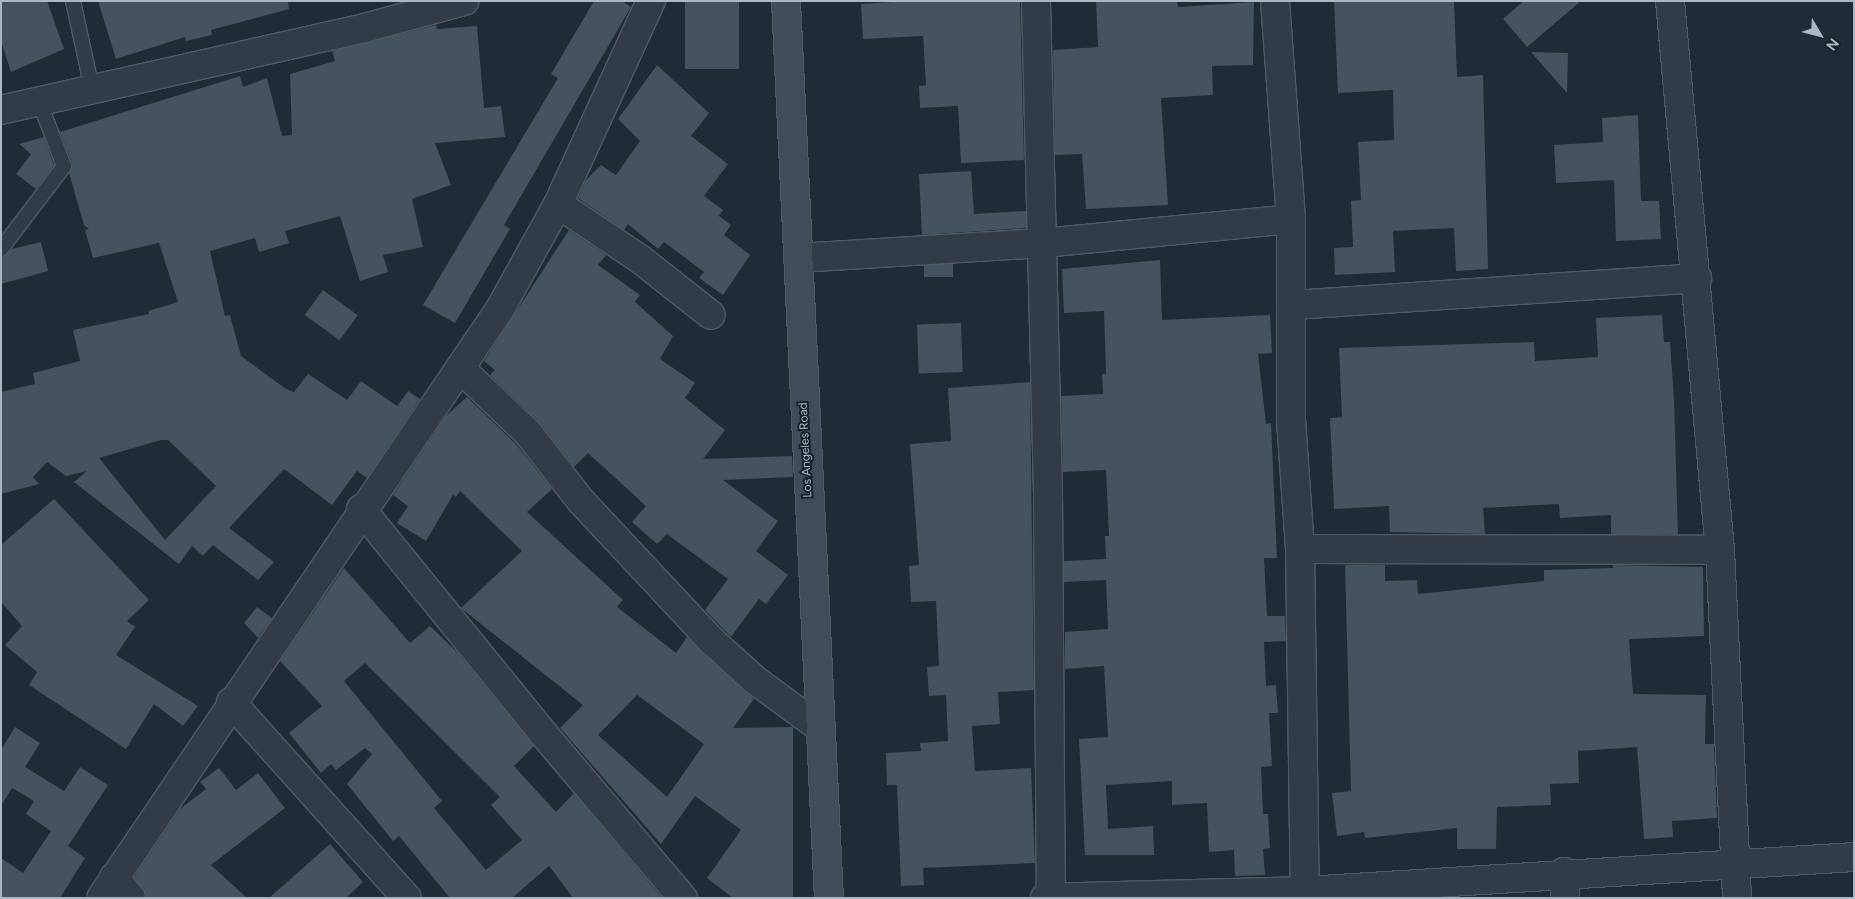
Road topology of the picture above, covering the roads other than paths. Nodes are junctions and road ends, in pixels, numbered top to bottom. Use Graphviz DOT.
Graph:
graph roads {
  1 [pos="73,1"];
  2 [pos="464,1"];
  3 [pos="651,1"];
  4 [pos="786,1"];
  5 [pos="1036,1"];
  6 [pos="1275,1"];
  7 [pos="1670,1"];
  8 [pos="92,89"];
  9 [pos="40,101"];
  10 [pos="1,110"];
  11 [pos="558,204"];
  12 [pos="1291,219"];
  13 [pos="1043,243"];
  14 [pos="1,249"];
  15 [pos="798,258"];
  16 [pos="1697,278"];
  17 [pos="1292,305"];
  18 [pos="711,315"];
  19 [pos="460,368"];
  20 [pos="360,509"];
  21 [pos="1300,549"];
  22 [pos="1720,550"];
  23 [pos="231,702"];
  24 [pos="819,727"];
  25 [pos="1854,857"];
  26 [pos="1736,863"];
  27 [pos="1564,885"];
  28 [pos="108,887"];
  29 [pos="1291,893"];
  30 [pos="1048,897"];
  31 [pos="131,898"];
  32 [pos="407,898"];
  33 [pos="684,898"];
  34 [pos="829,898"];
  35 [pos="1737,898"];
  1 -- 8 [label="lane"];
  2 -- 8 [label="street"];
  3 -- 11 [label="street"];
  4 -- 15 [label="main road, Los Angeles Road"];
  5 -- 13 [label="street"];
  6 -- 12 [label="street"];
  7 -- 16 [label="street"];
  8 -- 9 [label="street"];
  9 -- 10 [label="street"];
  9 -- 14 [label="lane"];
  11 -- 18 [label="street"];
  11 -- 19 [label="street"];
  12 -- 13 [label="street"];
  12 -- 17 [label="street"];
  13 -- 15 [label="street"];
  13 -- 30 [label="street"];
  15 -- 24 [label="main road, Los Angeles Road"];
  16 -- 17 [label="street"];
  16 -- 22 [label="street"];
  17 -- 21 [label="street"];
  19 -- 20 [label="street"];
  19 -- 24 [label="street"];
  20 -- 23 [label="street"];
  20 -- 33 [label="street"];
  21 -- 22 [label="street"];
  21 -- 29 [label="street"];
  22 -- 26 [label="street"];
  23 -- 28 [label="street"];
  23 -- 32 [label="street"];
  24 -- 34 [label="main road, Los Angeles Road"];
  25 -- 26 [label="street"];
  26 -- 27 [label="street"];
  26 -- 35 [label="street"];
  27 -- 29 [label="street"];
  28 -- 31 [label="street"];
  29 -- 30 [label="street"];
}
